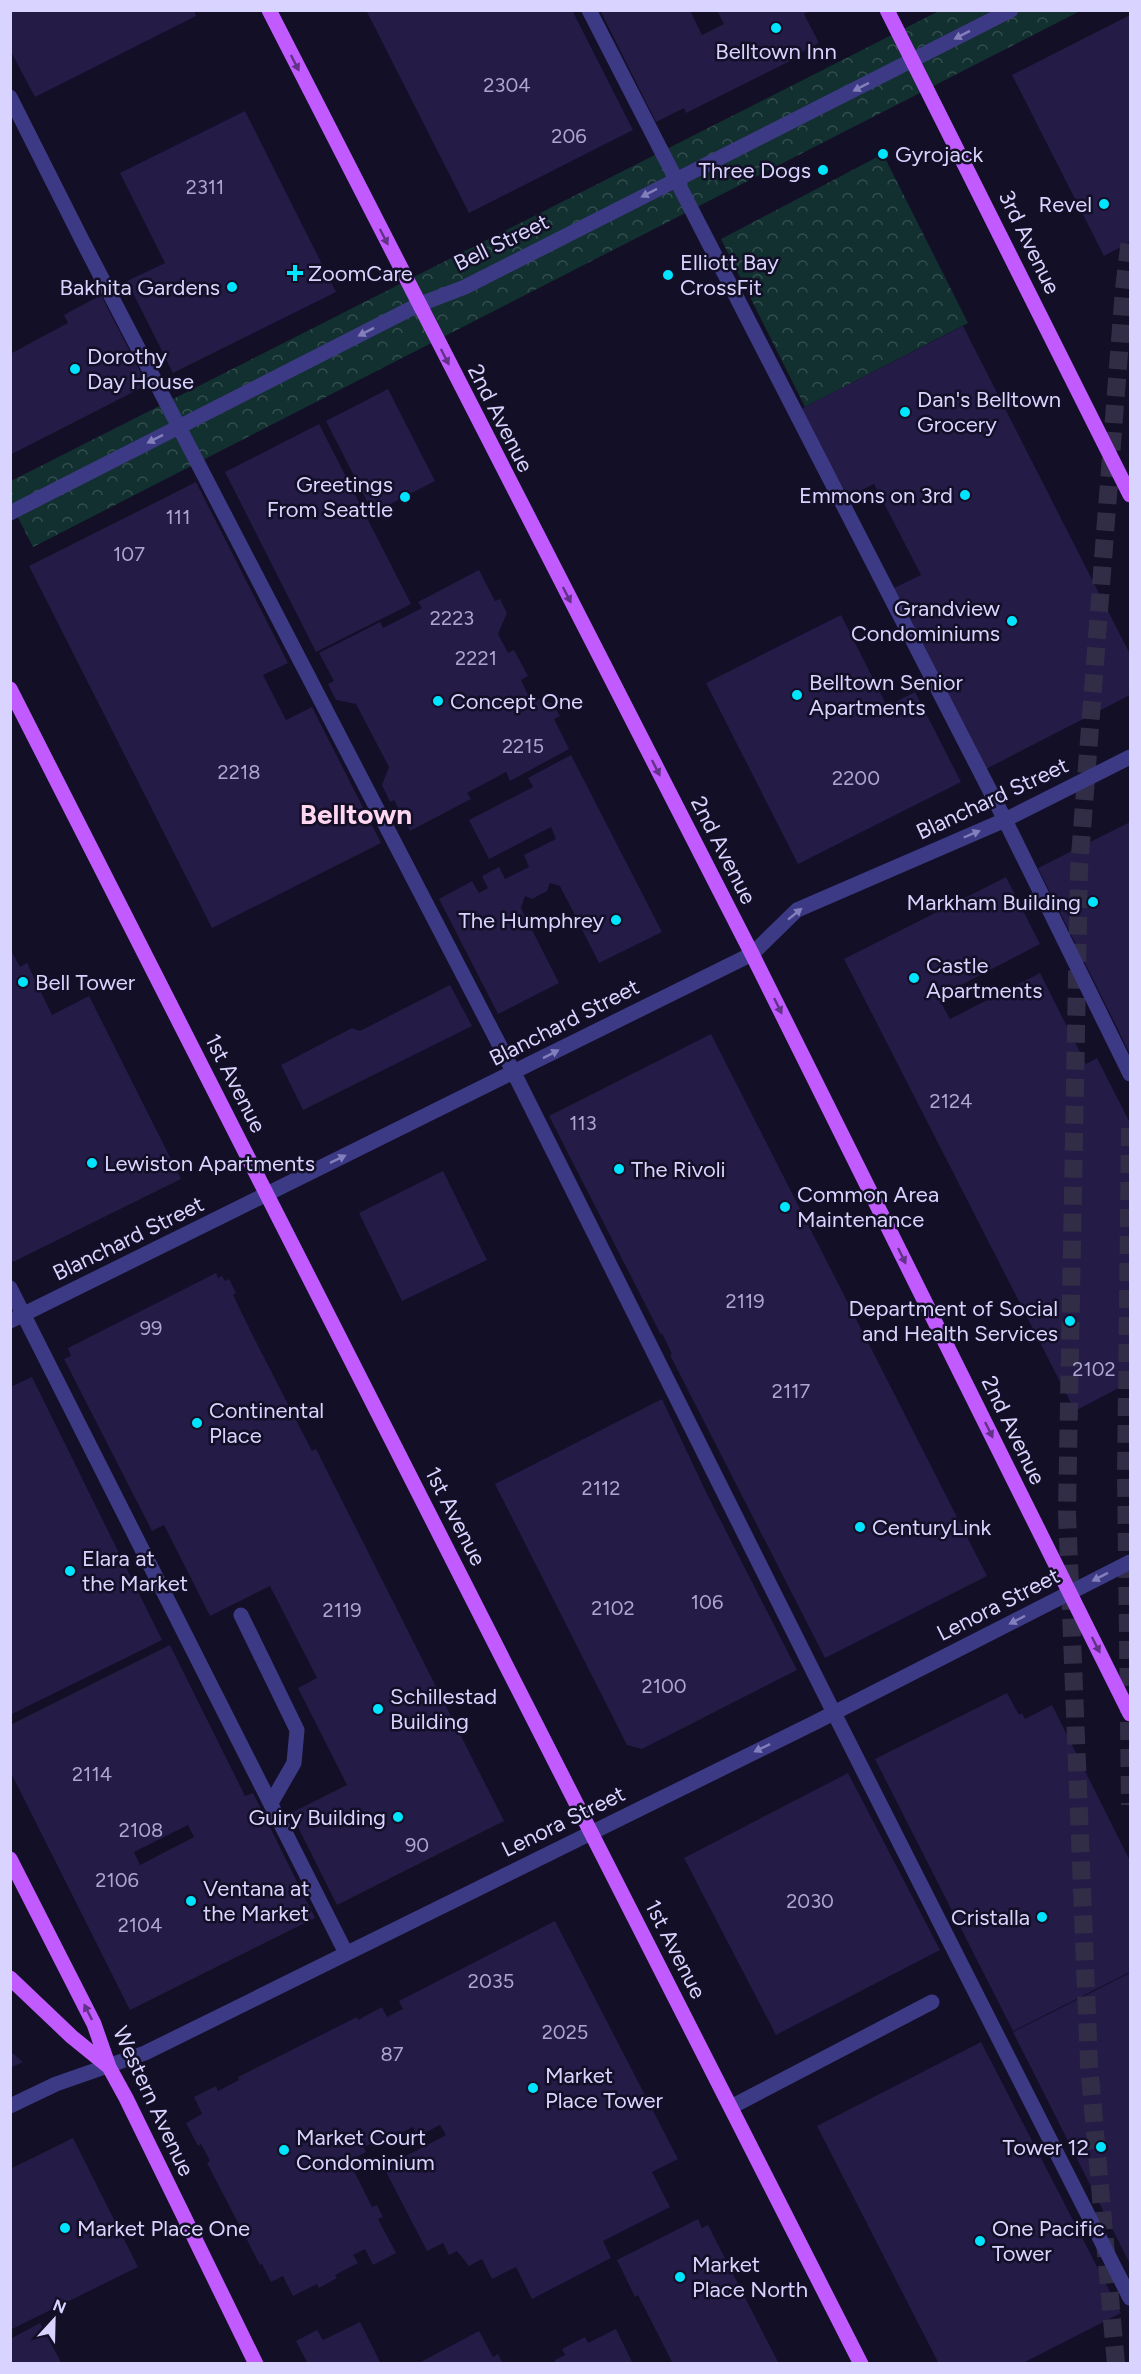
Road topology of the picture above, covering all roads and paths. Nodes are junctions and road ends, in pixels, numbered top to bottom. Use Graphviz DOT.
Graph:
graph roads {
  1 [pos="269,10"];
  2 [pos="589,10"];
  3 [pos="887,10"];
  4 [pos="1011,10"];
  5 [pos="913,60"];
  6 [pos="10,97"];
  7 [pos="675,180"];
  8 [pos="418,305"];
  9 [pos="179,427"];
  10 [pos="1131,495"];
  11 [pos="10,513"];
  12 [pos="10,689"];
  13 [pos="1131,757"];
  14 [pos="1005,820"];
  15 [pos="752,954"];
  16 [pos="514,1073"];
  17 [pos="1131,1074"];
  18 [pos="267,1194"];
  19 [pos="10,1288"];
  20 [pos="17,1318"];
  21 [pos="1131,1562"];
  22 [pos="1069,1593"];
  23 [pos="241,1615"];
  24 [pos="834,1713"];
  25 [pos="1131,1714"];
  26 [pos="271,1803"];
  27 [pos="592,1832"];
  28 [pos="10,1858"];
  29 [pos="346,1953"];
  30 [pos="10,1978"];
  31 [pos="932,2002"];
  32 [pos="109,2067"];
  33 [pos="10,2106"];
  34 [pos="731,2107"];
  35 [pos="1131,2298"];
  36 [pos="256,2364"];
  37 [pos="861,2364"];
  1 -- 8 [label="main road, 2nd Avenue, one-way"];
  2 -- 7 [label="street"];
  3 -- 5 [label="main road, 3rd Avenue"];
  4 -- 5 [label="street, Bell Street, one-way"];
  5 -- 7 [label="street, Bell Street, one-way"];
  5 -- 10 [label="main road, 3rd Avenue"];
  6 -- 9 [label="street"];
  7 -- 8 [label="street, Bell Street, one-way"];
  7 -- 14 [label="street"];
  8 -- 9 [label="street, Bell Street, one-way"];
  8 -- 15 [label="main road, 2nd Avenue, one-way"];
  9 -- 11 [label="street, Bell Street, one-way"];
  9 -- 16 [label="street"];
  12 -- 18 [label="main road, 1st Avenue"];
  13 -- 14 [label="street, Blanchard Street"];
  15 -- 14 [label="street, Blanchard Street, one-way"];
  14 -- 17 [label="street"];
  16 -- 15 [label="street, Blanchard Street, one-way"];
  15 -- 22 [label="main road, 2nd Avenue, one-way"];
  18 -- 16 [label="street, Blanchard Street, one-way"];
  16 -- 24 [label="street"];
  18 -- 20 [label="street, Blanchard Street"];
  18 -- 27 [label="main road, 1st Avenue"];
  19 -- 20 [label="street"];
  20 -- 26 [label="street"];
  21 -- 22 [label="street, Lenora Street, one-way"];
  22 -- 24 [label="street, Lenora Street, one-way"];
  22 -- 25 [label="main road, 2nd Avenue, one-way"];
  23 -- 26 [label="street"];
  24 -- 27 [label="street, Lenora Street, one-way"];
  24 -- 35 [label="street"];
  26 -- 29 [label="street"];
  27 -- 29 [label="street, Lenora Street"];
  27 -- 34 [label="main road, 1st Avenue"];
  32 -- 28 [label="main road, Western Avenue, one-way"];
  29 -- 32 [label="street, Lenora Street"];
  30 -- 32 [label="main road"];
  31 -- 34 [label="street"];
  32 -- 33 [label="street, Lenora Street"];
  32 -- 36 [label="main road, Western Avenue"];
  34 -- 37 [label="main road, 1st Avenue"];
}
